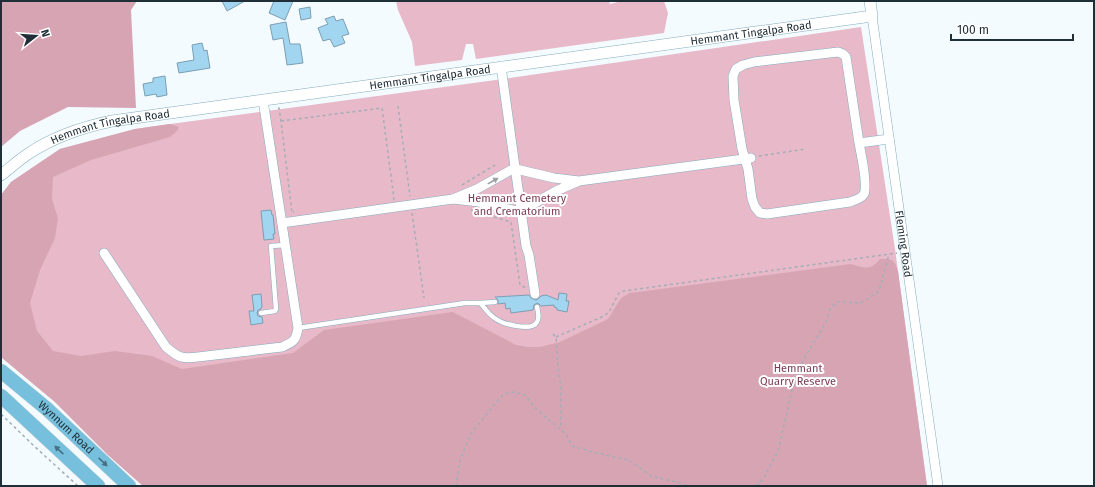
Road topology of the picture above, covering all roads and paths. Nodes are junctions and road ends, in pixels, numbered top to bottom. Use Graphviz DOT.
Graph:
graph roads {
  1 [pos="870,1"];
  2 [pos="872,16"];
  3 [pos="501,66"];
  4 [pos="264,105"];
  5 [pos="398,106"];
  6 [pos="282,121"];
  7 [pos="889,139"];
  8 [pos="860,143"];
  9 [pos="806,149"];
  10 [pos="748,158"];
  11 [pos="495,165"];
  12 [pos="516,169"];
  13 [pos="1,175"];
  14 [pos="554,178"];
  15 [pos="580,181"];
  16 [pos="461,186"];
  17 [pos="477,190"];
  18 [pos="556,191"];
  19 [pos="410,196"];
  20 [pos="399,198"];
  21 [pos="453,199"];
  22 [pos="479,202"];
  23 [pos="394,203"];
  24 [pos="465,209"];
  25 [pos="521,211"];
  26 [pos="300,212"];
  27 [pos="407,214"];
  28 [pos="282,223"];
  29 [pos="286,244"];
  30 [pos="104,253"];
  31 [pos="534,290"];
  32 [pos="424,298"];
  33 [pos="495,302"];
  34 [pos="480,303"];
  35 [pos="537,307"];
  36 [pos="261,313"];
  37 [pos="298,328"];
  38 [pos="553,334"];
  39 [pos="556,338"];
  40 [pos="1,371"];
  41 [pos="1,396"];
  42 [pos="1,414"];
  43 [pos="561,429"];
  44 [pos="78,486"];
  45 [pos="98,486"];
  46 [pos="129,486"];
  47 [pos="456,486"];
  48 [pos="686,486"];
  49 [pos="756,486"];
  50 [pos="938,486"];
  1 -- 2 [label="street, Fleming Road"];
  2 -- 3 [label="street, Hemmant Tingalpa Road"];
  2 -- 7 [label="street, Fleming Road"];
  3 -- 4 [label="street, Hemmant Tingalpa Road"];
  3 -- 12 [label="street"];
  4 -- 6 [label="path"];
  4 -- 13 [label="street, Hemmant Tingalpa Road"];
  4 -- 28 [label="street"];
  5 -- 19 [label="path"];
  6 -- 23 [label="path"];
  6 -- 26 [label="path"];
  7 -- 8 [label="street"];
  7 -- 50 [label="street, Fleming Road"];
  8 -- 10 [label="street"];
  8 -- 10 [label="street"];
  9 -- 10 [label="path"];
  10 -- 15 [label="street"];
  11 -- 16 [label="path"];
  12 -- 14 [label="street"];
  17 -- 12 [label="street, one-way"];
  12 -- 25 [label="street"];
  14 -- 15 [label="street"];
  14 -- 18 [label="street"];
  15 -- 18 [label="street"];
  17 -- 21 [label="street"];
  17 -- 22 [label="street"];
  18 -- 25 [label="street"];
  20 -- 23 [label="path"];
  21 -- 22 [label="street"];
  21 -- 23 [label="street"];
  22 -- 25 [label="street"];
  23 -- 28 [label="street"];
  24 -- 31 [label="path"];
  25 -- 31 [label="street"];
  27 -- 32 [label="path"];
  28 -- 29 [label="street"];
  29 -- 36 [label="lane"];
  29 -- 37 [label="street"];
  30 -- 37 [label="street"];
  33 -- 34 [label="lane"];
  34 -- 35 [label="lane"];
  34 -- 37 [label="lane"];
  38 -- 39 [label="path"];
  39 -- 43 [label="path"];
  39 -- 49 [label="path"];
  40 -- 46 [label="main road, Wynnum Road, one-way"];
  45 -- 41 [label="main road, Wynnum Road, one-way"];
  42 -- 44 [label="path"];
  43 -- 47 [label="path"];
  43 -- 48 [label="path"];
}
